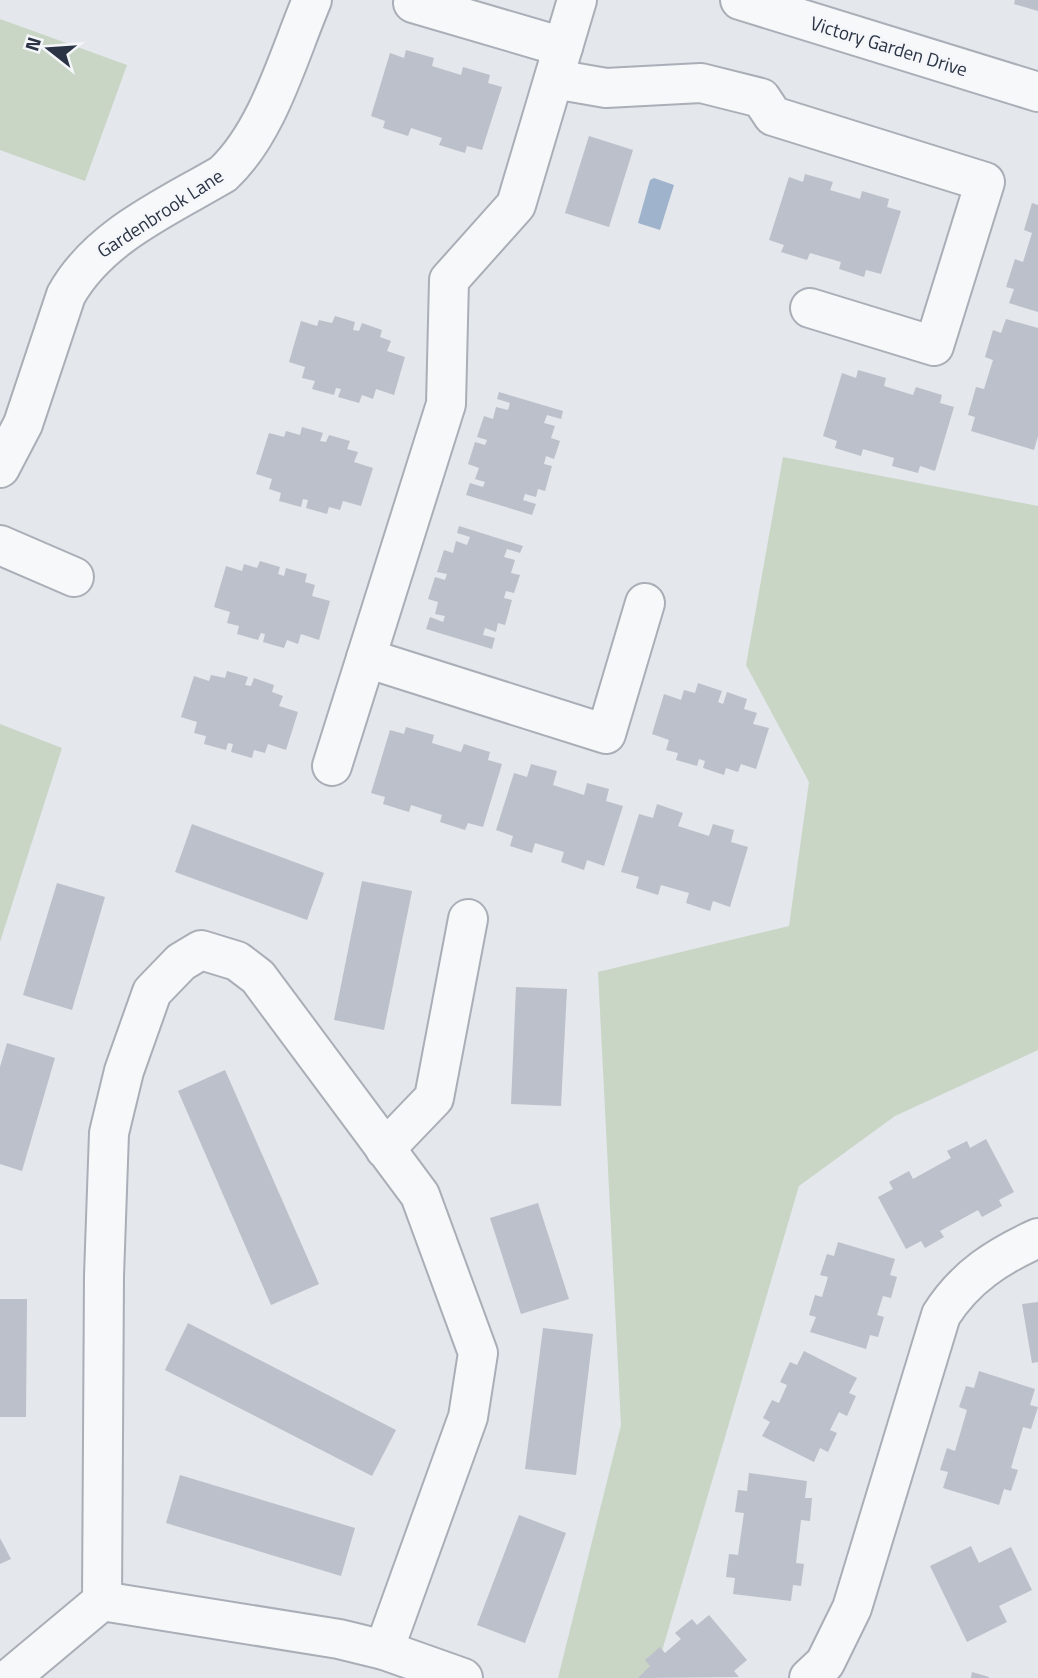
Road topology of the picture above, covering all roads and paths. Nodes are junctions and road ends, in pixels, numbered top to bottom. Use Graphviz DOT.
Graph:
graph roads {
  1 [pos="312,0"];
  2 [pos="577,0"];
  3 [pos="740,0"];
  4 [pos="413,3"];
  5 [pos="559,63"];
  6 [pos="1038,92"];
  7 [pos="810,308"];
  8 [pos="0,468"];
  9 [pos="0,545"];
  10 [pos="74,577"];
  11 [pos="645,603"];
  12 [pos="366,657"];
  13 [pos="332,766"];
  14 [pos="468,919"];
  15 [pos="385,1149"];
  16 [pos="1038,1238"];
  17 [pos="102,1601"];
  18 [pos="384,1650"];
  19 [pos="10,1678"];
  20 [pos="463,1678"];
  21 [pos="809,1678"];
  1 -- 8 [label="street, Gardenbrook Lane"];
  2 -- 5 [label="street"];
  3 -- 6 [label="street, Victory Garden Drive"];
  4 -- 5 [label="street"];
  5 -- 7 [label="street"];
  5 -- 12 [label="street"];
  9 -- 10 [label="street"];
  11 -- 12 [label="street"];
  12 -- 13 [label="street"];
  14 -- 15 [label="street"];
  15 -- 17 [label="street"];
  15 -- 18 [label="street"];
  16 -- 21 [label="street"];
  17 -- 18 [label="street"];
  17 -- 19 [label="street"];
  18 -- 20 [label="street"];
}
